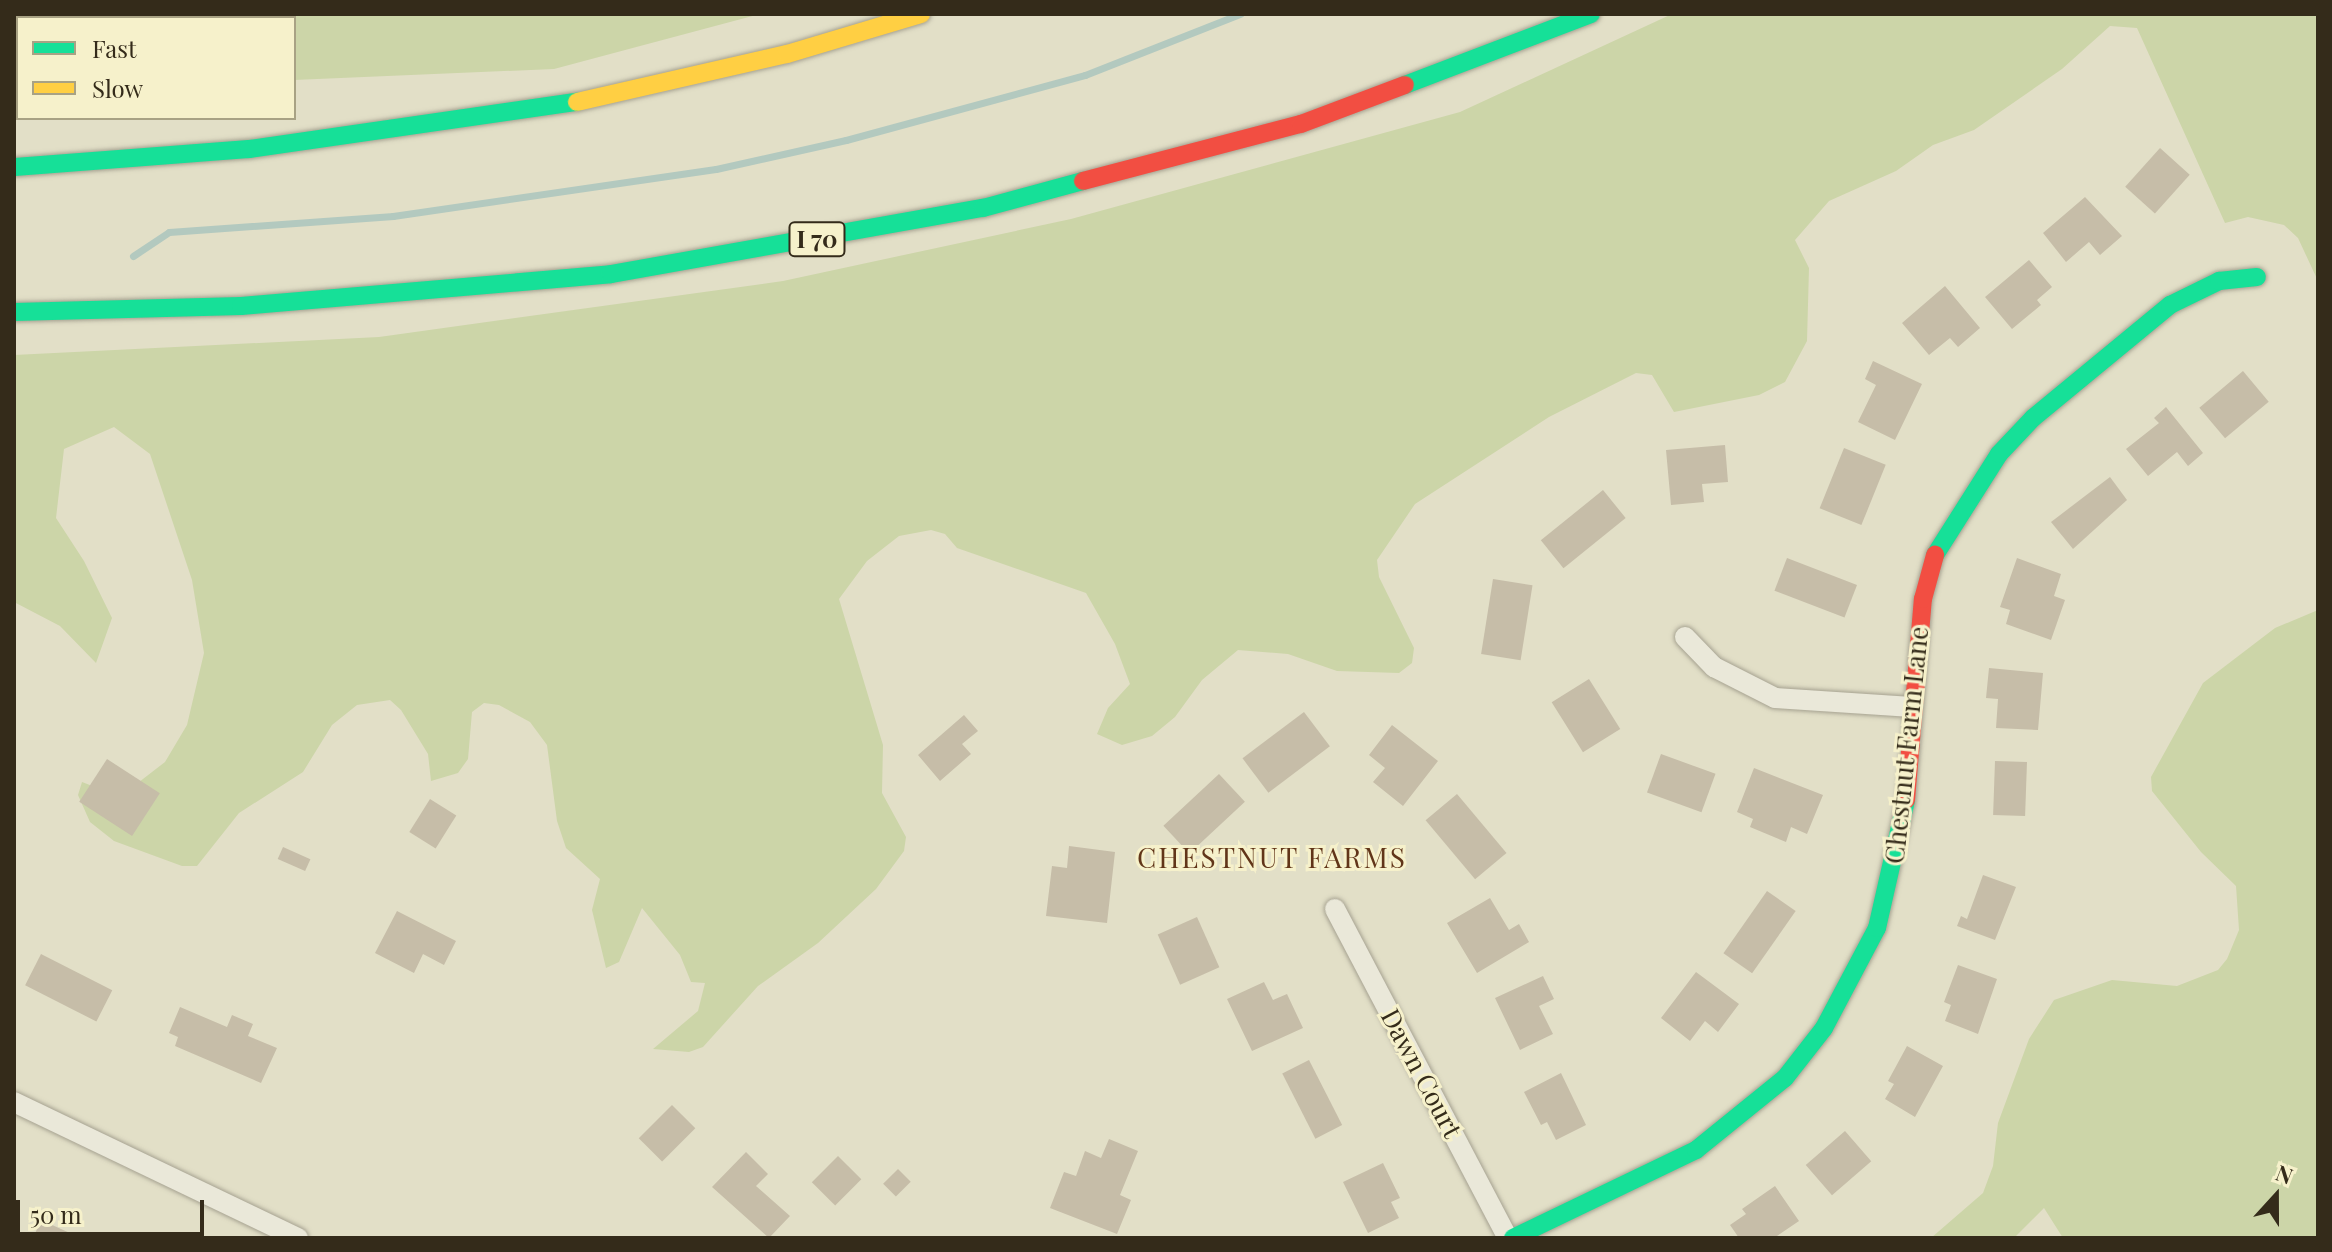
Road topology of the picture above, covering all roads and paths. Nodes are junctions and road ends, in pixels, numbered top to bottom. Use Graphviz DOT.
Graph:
graph roads {
  1 [pos="921,14"];
  2 [pos="1591,14"];
  3 [pos="14,167"];
  4 [pos="2257,277"];
  5 [pos="14,312"];
  6 [pos="1685,637"];
  7 [pos="1912,707"];
  8 [pos="1335,909"];
  9 [pos="14,1102"];
  10 [pos="298,1238"];
  11 [pos="1511,1238"];
  1 -- 3 [label="main road"];
  2 -- 5 [label="main road, I 70"];
  4 -- 7 [label="main road, Chestnut Farm Lane"];
  6 -- 7 [label="street"];
  7 -- 11 [label="main road, Chestnut Farm Lane"];
  8 -- 11 [label="street, Dawn Court"];
  9 -- 10 [label="street"];
}
